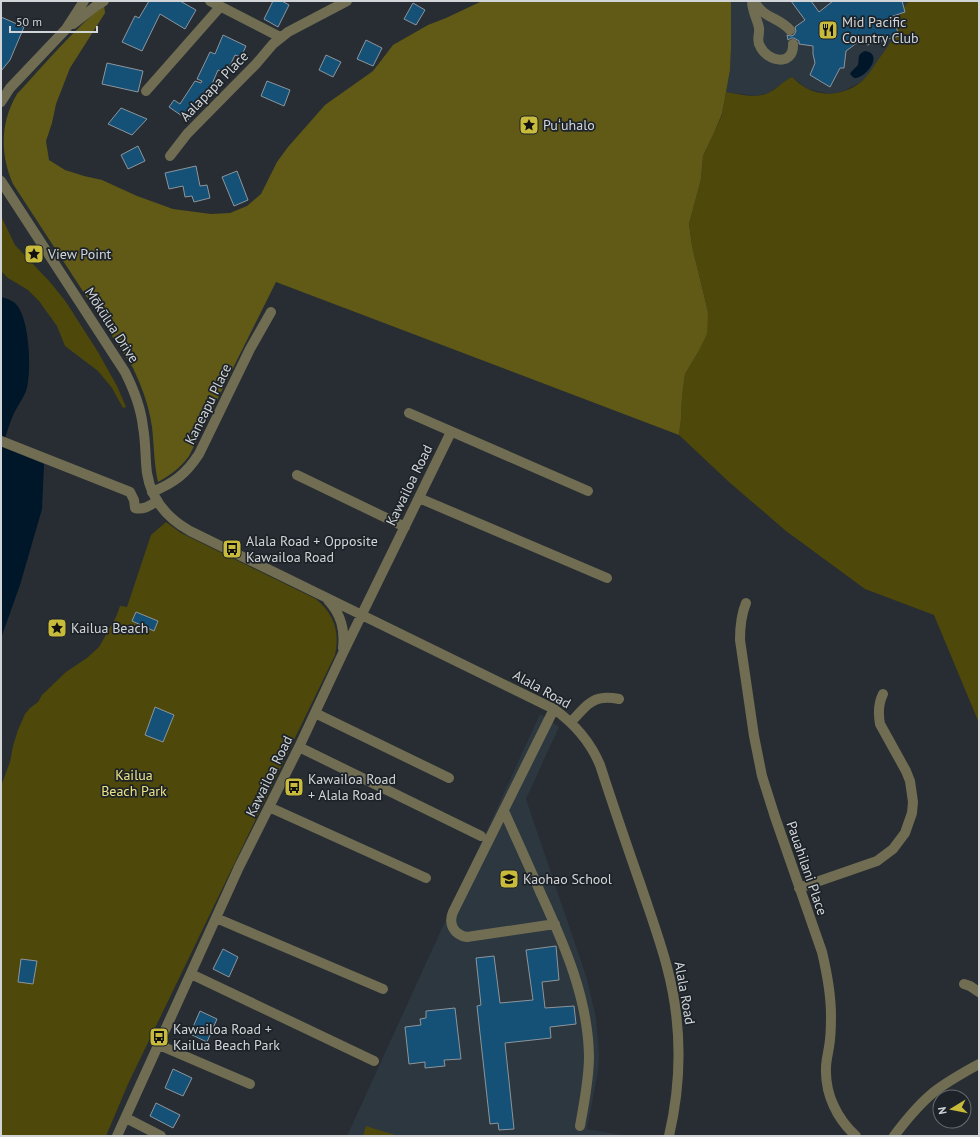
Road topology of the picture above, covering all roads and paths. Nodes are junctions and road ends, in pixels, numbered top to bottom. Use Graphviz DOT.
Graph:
graph roads {
  1 [pos="84,1"];
  2 [pos="104,1"];
  3 [pos="210,1"];
  4 [pos="347,1"];
  5 [pos="753,1"];
  6 [pos="220,7"];
  7 [pos="779,22"];
  8 [pos="66,28"];
  9 [pos="790,30"];
  10 [pos="759,32"];
  11 [pos="280,37"];
  12 [pos="793,44"];
  13 [pos="146,91"];
  14 [pos="1,102"];
  15 [pos="170,156"];
  16 [pos="1,181"];
  17 [pos="271,312"];
  18 [pos="409,413"];
  19 [pos="450,432"];
  20 [pos="1,441"];
  21 [pos="297,475"];
  22 [pos="588,491"];
  23 [pos="155,497"];
  24 [pos="419,498"];
  25 [pos="405,526"];
  26 [pos="607,578"];
  27 [pos="322,595"];
  28 [pos="746,603"];
  29 [pos="362,615"];
  30 [pos="342,655"];
  31 [pos="883,694"];
  32 [pos="619,699"];
  33 [pos="554,709"];
  34 [pos="315,713"];
  35 [pos="571,722"];
  36 [pos="299,747"];
  37 [pos="449,778"];
  38 [pos="269,807"];
  39 [pos="504,811"];
  40 [pos="481,836"];
  41 [pos="426,878"];
  42 [pos="799,888"];
  43 [pos="216,918"];
  44 [pos="555,924"];
  45 [pos="191,974"];
  46 [pos="964,984"];
  47 [pos="383,989"];
  48 [pos="979,992"];
  49 [pos="158,1045"];
  50 [pos="374,1061"];
  51 [pos="979,1064"];
  52 [pos="250,1084"];
  53 [pos="126,1118"];
  54 [pos="580,1126"];
  55 [pos="117,1136"];
  56 [pos="161,1136"];
  57 [pos="669,1136"];
  58 [pos="856,1136"];
  59 [pos="894,1136"];
  1 -- 8 [label="street"];
  2 -- 8 [label="street"];
  3 -- 6 [label="street"];
  4 -- 11 [label="street, Aalapapa Place"];
  5 -- 7 [label="street"];
  5 -- 10 [label="street"];
  6 -- 11 [label="street"];
  6 -- 13 [label="street"];
  7 -- 9 [label="street"];
  7 -- 10 [label="street"];
  8 -- 14 [label="street"];
  10 -- 12 [label="street"];
  11 -- 15 [label="street, Aalapapa Place"];
  16 -- 23 [label="street, Mōkūlua Drive"];
  17 -- 23 [label="street, Kaneapu Place"];
  18 -- 19 [label="street"];
  19 -- 22 [label="street"];
  19 -- 24 [label="street, Kawailoa Road"];
  20 -- 23 [label="street, Kaneapu Place"];
  21 -- 25 [label="street"];
  23 -- 27 [label="street, Alala Road"];
  24 -- 25 [label="street, Kawailoa Road"];
  24 -- 26 [label="street"];
  25 -- 29 [label="street, Kawailoa Road"];
  27 -- 29 [label="street, Alala Road"];
  27 -- 30 [label="street"];
  28 -- 42 [label="street, Pauahilani Place"];
  29 -- 30 [label="street, Kawailoa Road"];
  29 -- 33 [label="street, Alala Road"];
  30 -- 34 [label="street, Kawailoa Road"];
  31 -- 42 [label="street"];
  32 -- 35 [label="street"];
  33 -- 35 [label="street, Alala Road"];
  33 -- 39 [label="street"];
  34 -- 36 [label="street, Kawailoa Road"];
  34 -- 37 [label="street"];
  35 -- 57 [label="street, Alala Road"];
  36 -- 38 [label="street, Kawailoa Road"];
  36 -- 40 [label="street"];
  38 -- 41 [label="street"];
  38 -- 43 [label="street, Kawailoa Road"];
  39 -- 44 [label="street"];
  39 -- 44 [label="street"];
  42 -- 58 [label="street, Pauahilani Place"];
  43 -- 45 [label="street, Kawailoa Road"];
  43 -- 47 [label="street"];
  44 -- 54 [label="street"];
  45 -- 49 [label="street, Kawailoa Road"];
  45 -- 50 [label="street"];
  46 -- 48 [label="street"];
  49 -- 52 [label="street"];
  49 -- 53 [label="street, Kawailoa Road"];
  51 -- 59 [label="street"];
  53 -- 55 [label="street, Kawailoa Road"];
  53 -- 56 [label="street"];
}
